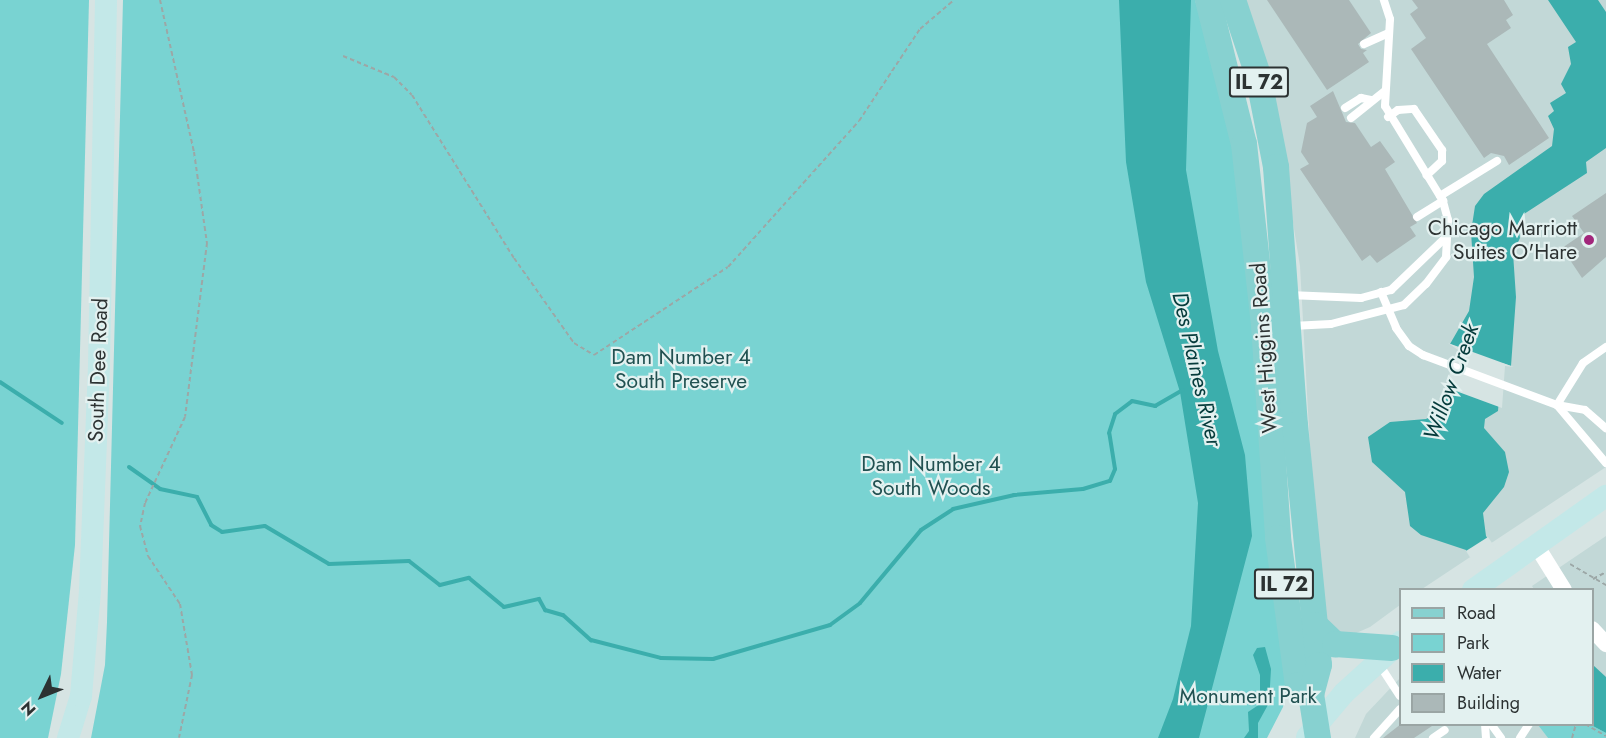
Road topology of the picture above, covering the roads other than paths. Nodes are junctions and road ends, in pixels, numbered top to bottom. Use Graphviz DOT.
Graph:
graph roads {
  1 [pos="106,0"];
  2 [pos="1208,0"];
  3 [pos="1233,0"];
  4 [pos="1387,1"];
  5 [pos="1389,33"];
  6 [pos="1364,44"];
  7 [pos="1385,91"];
  8 [pos="1371,100"];
  9 [pos="1345,108"];
  10 [pos="1388,117"];
  11 [pos="1351,118"];
  12 [pos="1497,161"];
  13 [pos="1427,175"];
  14 [pos="1441,199"];
  15 [pos="1417,217"];
  16 [pos="1446,237"];
  17 [pos="1381,292"];
  18 [pos="1273,296"];
  19 [pos="1388,310"];
  20 [pos="1276,325"];
  21 [pos="1606,347"];
  22 [pos="1557,405"];
  23 [pos="1606,428"];
  24 [pos="1606,463"];
  25 [pos="1606,496"];
  26 [pos="1536,545"];
  27 [pos="1479,585"];
  28 [pos="1563,588"];
  29 [pos="1314,626"];
  30 [pos="1594,630"];
  31 [pos="1606,644"];
  32 [pos="1390,651"];
  33 [pos="1399,688"];
  34 [pos="1311,694"];
  35 [pos="1399,710"];
  36 [pos="1444,731"];
  37 [pos="1314,734"];
  38 [pos="68,738"];
  39 [pos="1374,738"];
  40 [pos="1433,738"];
  1 -- 38 [label="main road, South Dee Road"];
  2 -- 18 [label="main road, West Higgins Road / IL 72"];
  3 -- 18 [label="main road, West Higgins Road / IL 72"];
  4 -- 5 [label="lane"];
  5 -- 6 [label="lane"];
  5 -- 7 [label="lane"];
  7 -- 8 [label="lane"];
  7 -- 10 [label="lane"];
  8 -- 9 [label="lane"];
  8 -- 11 [label="lane"];
  10 -- 13 [label="lane"];
  10 -- 13 [label="lane"];
  12 -- 14 [label="lane"];
  13 -- 14 [label="lane"];
  14 -- 15 [label="lane"];
  14 -- 16 [label="lane"];
  16 -- 17 [label="lane"];
  16 -- 19 [label="lane"];
  17 -- 18 [label="lane"];
  17 -- 19 [label="lane"];
  18 -- 20 [label="main road, West Higgins Road / IL 72"];
  19 -- 20 [label="lane"];
  19 -- 22 [label="lane"];
  20 -- 29 [label="main road, West Higgins Road / IL 72"];
  20 -- 34 [label="main road, West Higgins Road / IL 72"];
  21 -- 22 [label="lane"];
  22 -- 23 [label="lane"];
  22 -- 24 [label="lane"];
  25 -- 26 [label="main road"];
  26 -- 27 [label="main road"];
  26 -- 28 [label="street"];
  29 -- 32 [label="main road"];
  29 -- 34 [label="main road, West Higgins Road / IL 72"];
  30 -- 31 [label="street"];
  32 -- 33 [label="lane"];
  32 -- 37 [label="main road"];
  34 -- 37 [label="main road, West Higgins Road / IL 72"];
  35 -- 39 [label="lane"];
  36 -- 40 [label="lane"];
}
